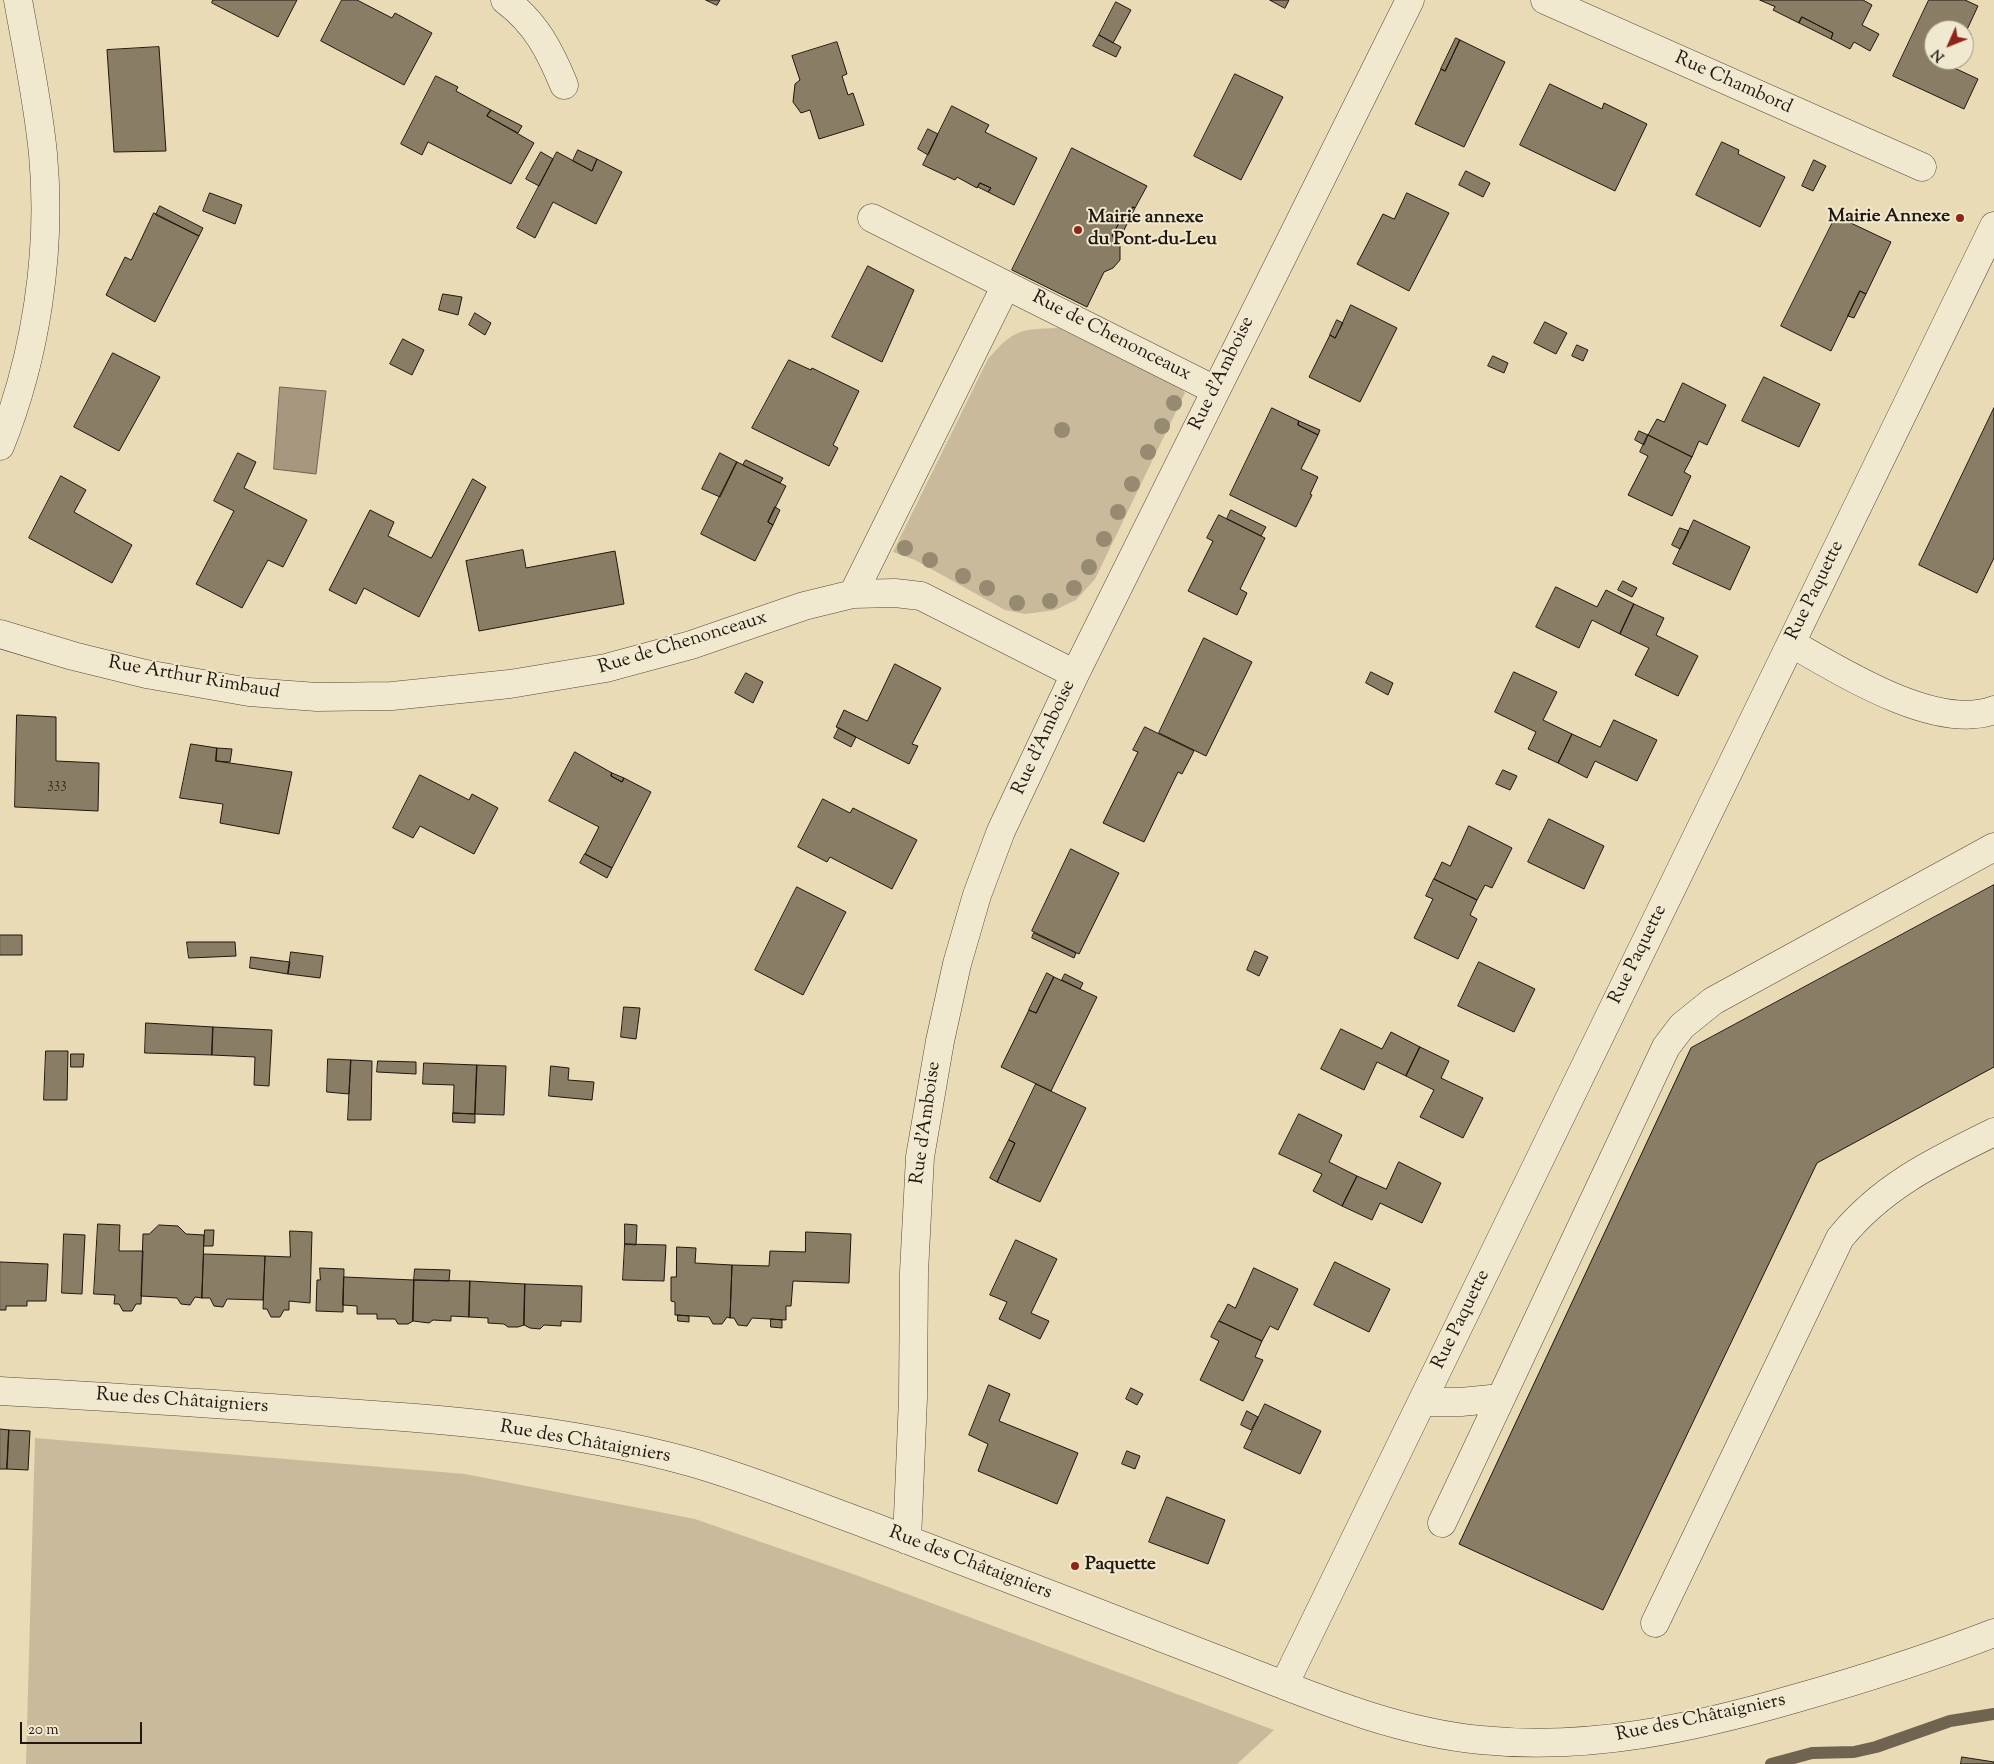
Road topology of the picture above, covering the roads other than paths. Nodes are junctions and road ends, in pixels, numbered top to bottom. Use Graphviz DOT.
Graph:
graph roads {
  1 [pos="18,0"];
  2 [pos="505,0"];
  3 [pos="1410,0"];
  4 [pos="1545,0"];
  5 [pos="564,85"];
  6 [pos="1922,167"];
  7 [pos="872,218"];
  8 [pos="1994,226"];
  9 [pos="1006,285"];
  10 [pos="1216,390"];
  11 [pos="0,446"];
  12 [pos="853,594"];
  13 [pos="0,634"];
  14 [pos="1791,643"];
  15 [pos="1075,674"];
  16 [pos="392,696"];
  17 [pos="1994,710"];
  18 [pos="1994,847"];
  19 [pos="1994,1132"];
  20 [pos="0,1391"];
  21 [pos="1501,1398"];
  22 [pos="1422,1402"];
  23 [pos="1442,1522"];
  24 [pos="907,1540"];
  25 [pos="1655,1623"];
  26 [pos="1994,1633"];
  27 [pos="1994,1646"];
  28 [pos="1921,1661"];
  29 [pos="1284,1685"];
  1 -- 11 [label="street"];
  2 -- 5 [label="street"];
  3 -- 10 [label="street, Rue d'Amboise"];
  4 -- 6 [label="street, Rue Chambord"];
  7 -- 9 [label="street, Rue de Chenonceaux"];
  8 -- 14 [label="street, Rue Paquette"];
  9 -- 10 [label="street, Rue de Chenonceaux"];
  9 -- 12 [label="street"];
  10 -- 15 [label="street, Rue d'Amboise"];
  12 -- 15 [label="street, Rue de Chenonceaux"];
  12 -- 16 [label="street, Rue de Chenonceaux"];
  13 -- 16 [label="street, Rue Arthur Rimbaud"];
  14 -- 17 [label="street"];
  14 -- 22 [label="street, Rue Paquette"];
  15 -- 24 [label="street, Rue d'Amboise"];
  18 -- 21 [label="street"];
  19 -- 25 [label="street"];
  20 -- 24 [label="street, Rue des Châtaigniers"];
  21 -- 22 [label="street"];
  21 -- 23 [label="street"];
  22 -- 29 [label="street, Rue Paquette"];
  24 -- 29 [label="street, Rue des Châtaigniers"];
  26 -- 28 [label="street, Rue des Châtaigniers"];
  27 -- 28 [label="street, Rue des Châtaigniers"];
  28 -- 29 [label="street, Rue des Châtaigniers"];
}
